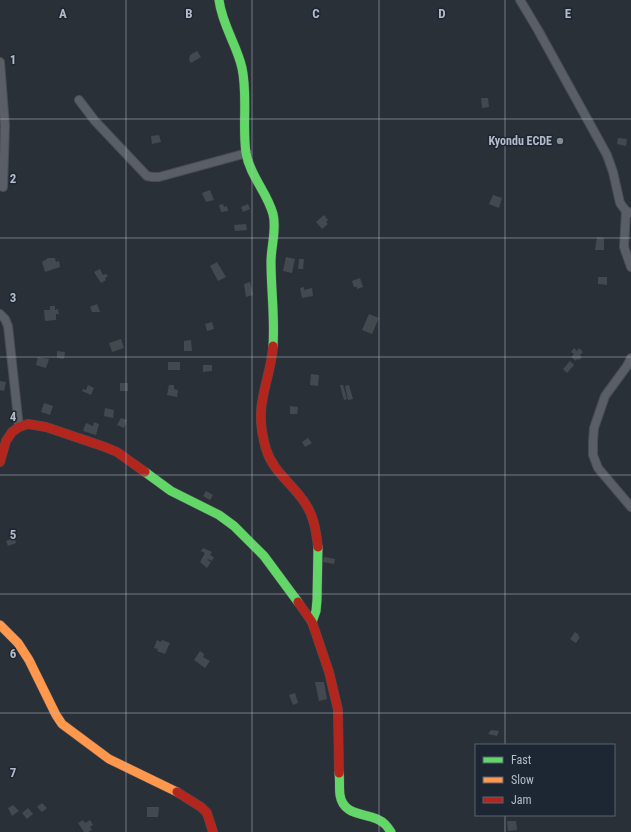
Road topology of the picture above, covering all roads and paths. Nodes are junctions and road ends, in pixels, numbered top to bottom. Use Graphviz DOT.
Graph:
graph roads {
  1 [pos="219,0"];
  2 [pos="520,0"];
  3 [pos="0,62"];
  4 [pos="79,100"];
  5 [pos="247,153"];
  6 [pos="3,187"];
  7 [pos="628,212"];
  8 [pos="631,268"];
  9 [pos="0,314"];
  10 [pos="631,358"];
  11 [pos="19,427"];
  12 [pos="0,462"];
  13 [pos="631,507"];
  14 [pos="312,622"];
  15 [pos="0,625"];
  16 [pos="213,832"];
  17 [pos="391,832"];
  1 -- 5 [label="street"];
  2 -- 7 [label="street"];
  3 -- 6 [label="street"];
  4 -- 5 [label="street"];
  5 -- 14 [label="street"];
  7 -- 8 [label="street"];
  9 -- 11 [label="street"];
  10 -- 13 [label="street"];
  11 -- 12 [label="street"];
  11 -- 14 [label="street"];
  14 -- 17 [label="street"];
  15 -- 16 [label="street"];
}
